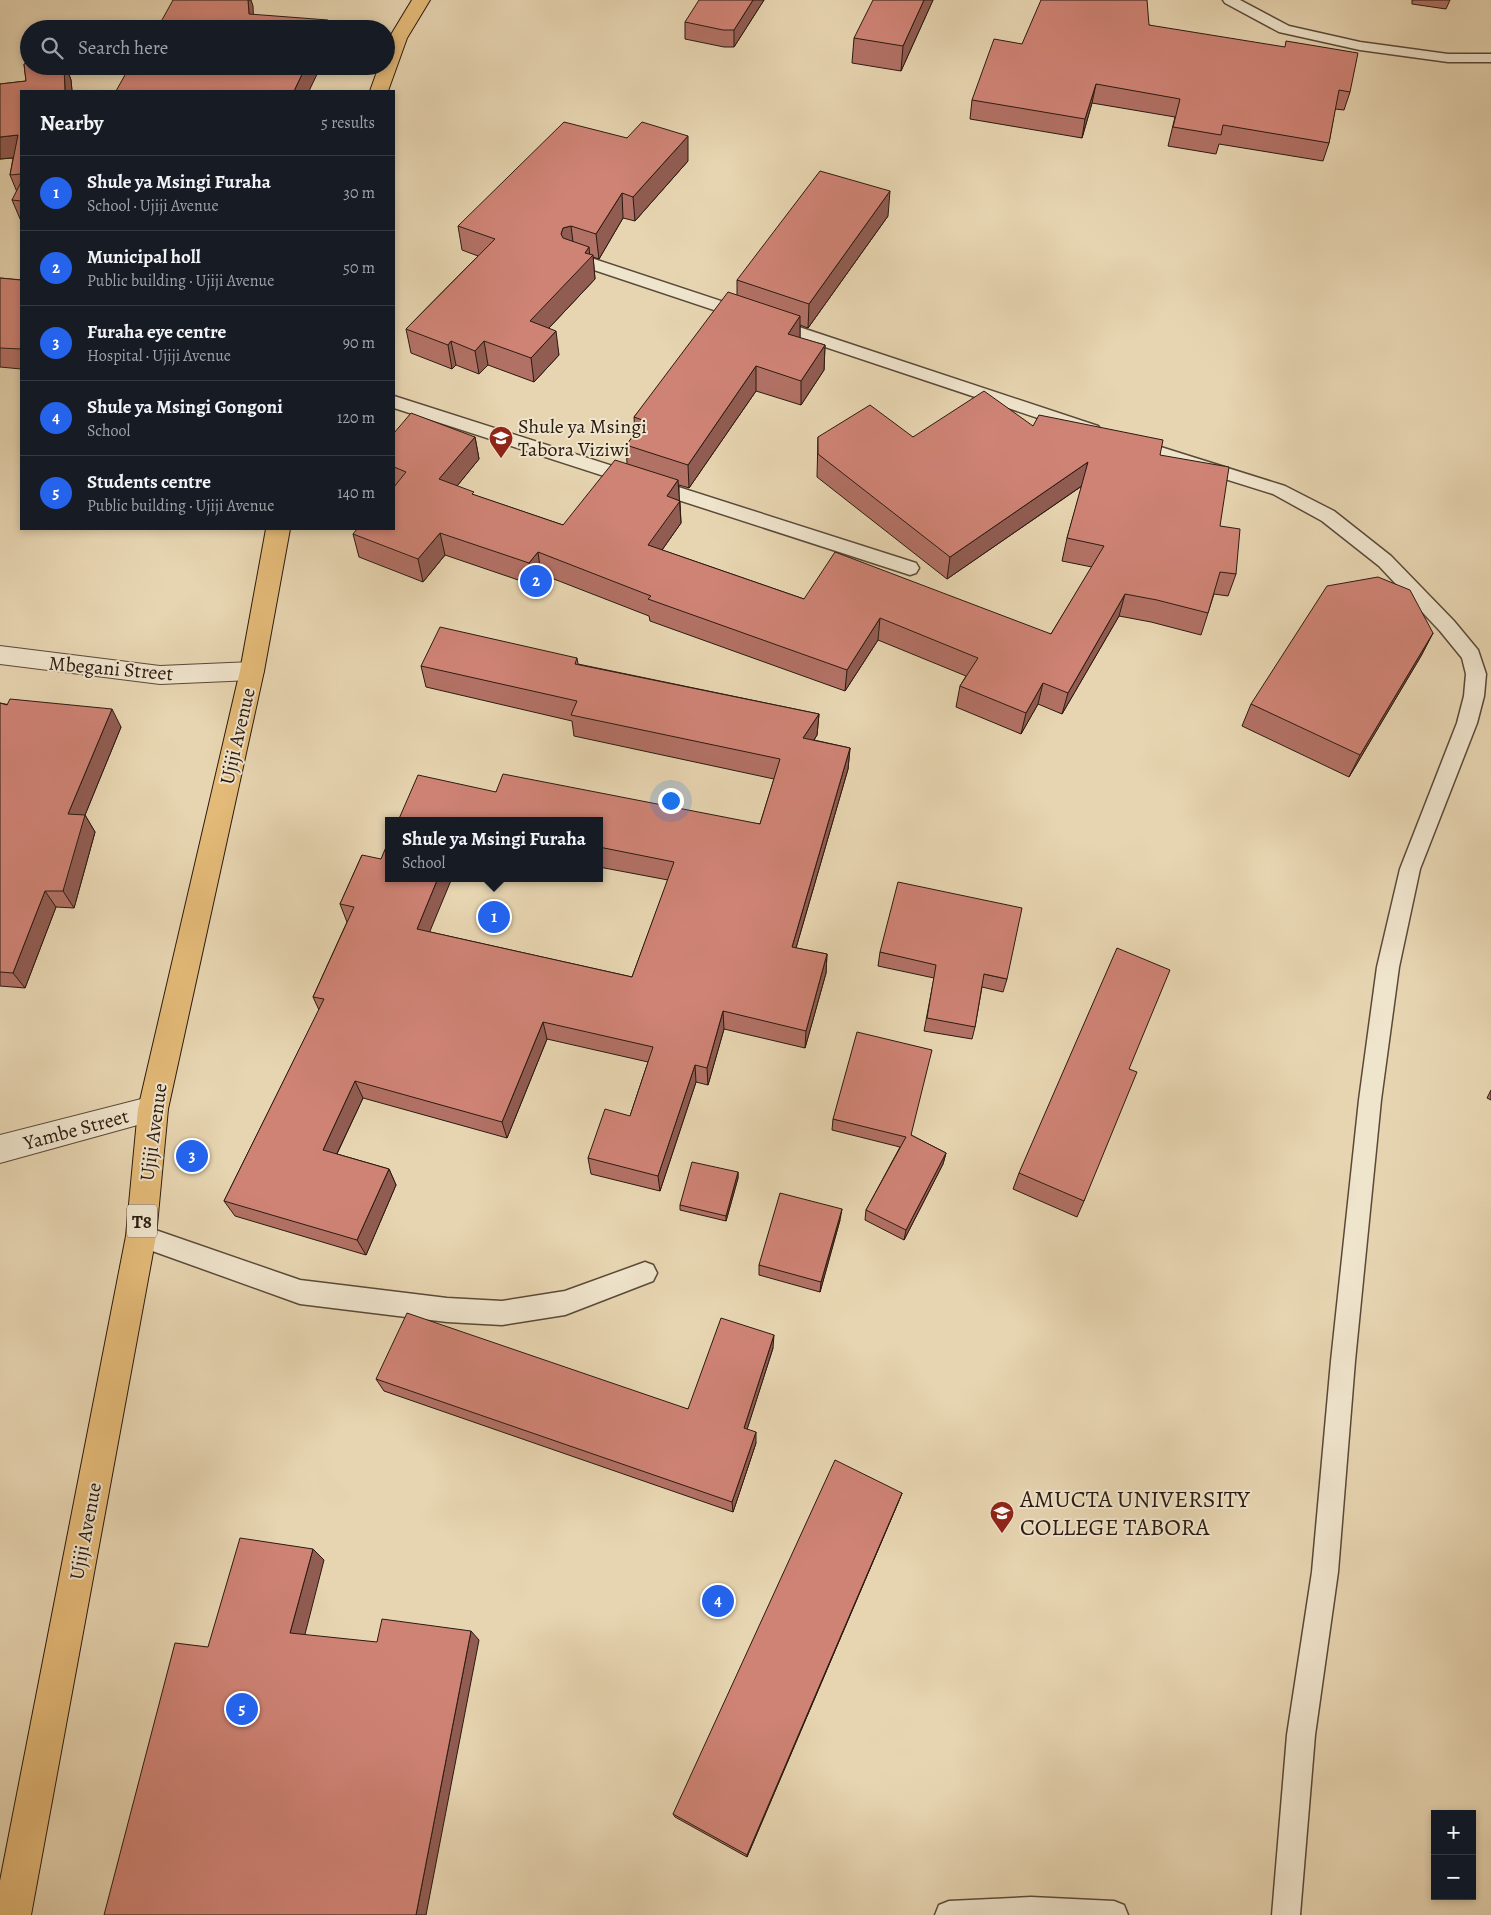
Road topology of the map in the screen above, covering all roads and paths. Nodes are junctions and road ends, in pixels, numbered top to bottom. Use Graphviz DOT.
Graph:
graph roads {
  1 [pos="400,0"];
  2 [pos="421,0"];
  3 [pos="1230,0"];
  4 [pos="398,38"];
  5 [pos="395,46"];
  6 [pos="1491,58"];
  7 [pos="385,75"];
  8 [pos="379,90"];
  9 [pos="573,257"];
  10 [pos="395,402"];
  11 [pos="278,530"];
  12 [pos="910,568"];
  13 [pos="0,655"];
  14 [pos="252,671"];
  15 [pos="153,1109"];
  16 [pos="0,1149"];
  17 [pos="141,1236"];
  18 [pos="645,1273"];
  19 [pos="12,1915"];
  20 [pos="949,1915"];
  21 [pos="1114,1915"];
  22 [pos="1286,1915"];
  1 -- 4 [label="highway"];
  2 -- 4 [label="highway"];
  3 -- 6 [label="lane"];
  4 -- 5 [label="highway"];
  7 -- 8 [label="highway"];
  9 -- 22 [label="lane"];
  10 -- 12 [label="lane"];
  11 -- 14 [label="highway, Ujiji Avenue / T8"];
  13 -- 14 [label="street, Mbegani Street"];
  14 -- 15 [label="highway, Ujiji Avenue / T8"];
  15 -- 16 [label="street, Yambe Street"];
  15 -- 17 [label="highway, Ujiji Avenue / T8"];
  17 -- 18 [label="lane"];
  17 -- 19 [label="highway, Ujiji Avenue / T8"];
  20 -- 21 [label="lane"];
}
